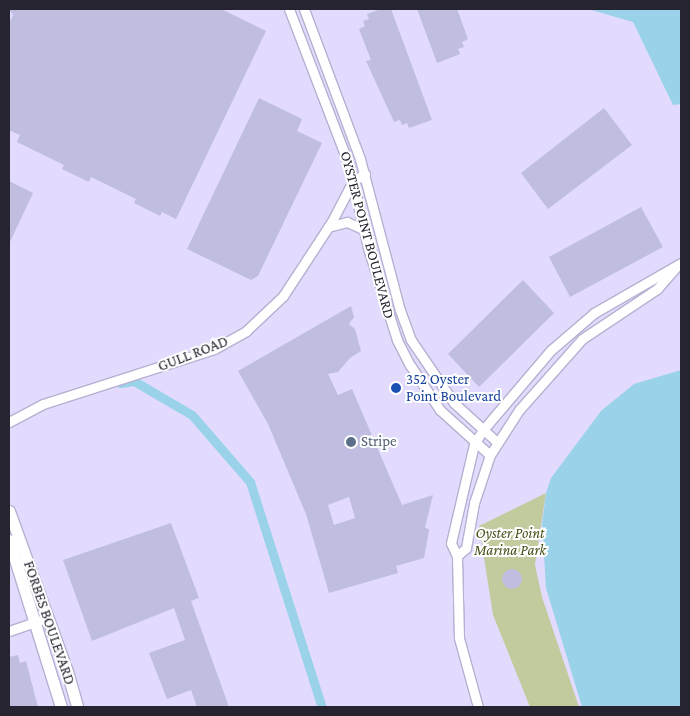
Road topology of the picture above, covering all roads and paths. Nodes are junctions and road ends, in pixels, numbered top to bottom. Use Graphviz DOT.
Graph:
graph roads {
  1 [pos="289,9"];
  2 [pos="304,9"];
  3 [pos="365,174"];
  4 [pos="353,182"];
  5 [pos="328,227"];
  6 [pos="363,229"];
  7 [pos="680,264"];
  8 [pos="578,327"];
  9 [pos="586,336"];
  10 [pos="9,422"];
  11 [pos="482,431"];
  12 [pos="497,442"];
  13 [pos="474,444"];
  14 [pos="490,455"];
  15 [pos="9,511"];
  16 [pos="9,540"];
  17 [pos="457,556"];
  18 [pos="47,618"];
  19 [pos="36,621"];
  20 [pos="9,631"];
  21 [pos="61,707"];
  22 [pos="77,707"];
  23 [pos="478,707"];
  1 -- 4 [label="street, OYSTER POINT BOULEVARD"];
  2 -- 3 [label="street, OYSTER POINT BOULEVARD"];
  3 -- 4 [label="street, GULL ROAD"];
  3 -- 11 [label="street, OYSTER POINT BOULEVARD"];
  4 -- 5 [label="street, GULL ROAD"];
  4 -- 6 [label="street, OYSTER POINT BOULEVARD"];
  5 -- 6 [label="street"];
  5 -- 10 [label="street, GULL ROAD"];
  6 -- 13 [label="street, OYSTER POINT BOULEVARD"];
  7 -- 8 [label="street"];
  7 -- 9 [label="street"];
  8 -- 9 [label="street"];
  8 -- 11 [label="street"];
  9 -- 12 [label="street"];
  11 -- 12 [label="street, OYSTER POINT BOULEVARD"];
  11 -- 13 [label="street"];
  12 -- 14 [label="street"];
  13 -- 14 [label="street, OYSTER POINT BOULEVARD"];
  13 -- 17 [label="street"];
  14 -- 17 [label="street"];
  15 -- 18 [label="main road, FORBES BOULEVARD"];
  16 -- 19 [label="main road, FORBES BOULEVARD"];
  17 -- 23 [label="street"];
  18 -- 19 [label="street"];
  18 -- 22 [label="main road, FORBES BOULEVARD"];
  19 -- 20 [label="street"];
  19 -- 21 [label="main road, FORBES BOULEVARD"];
}
